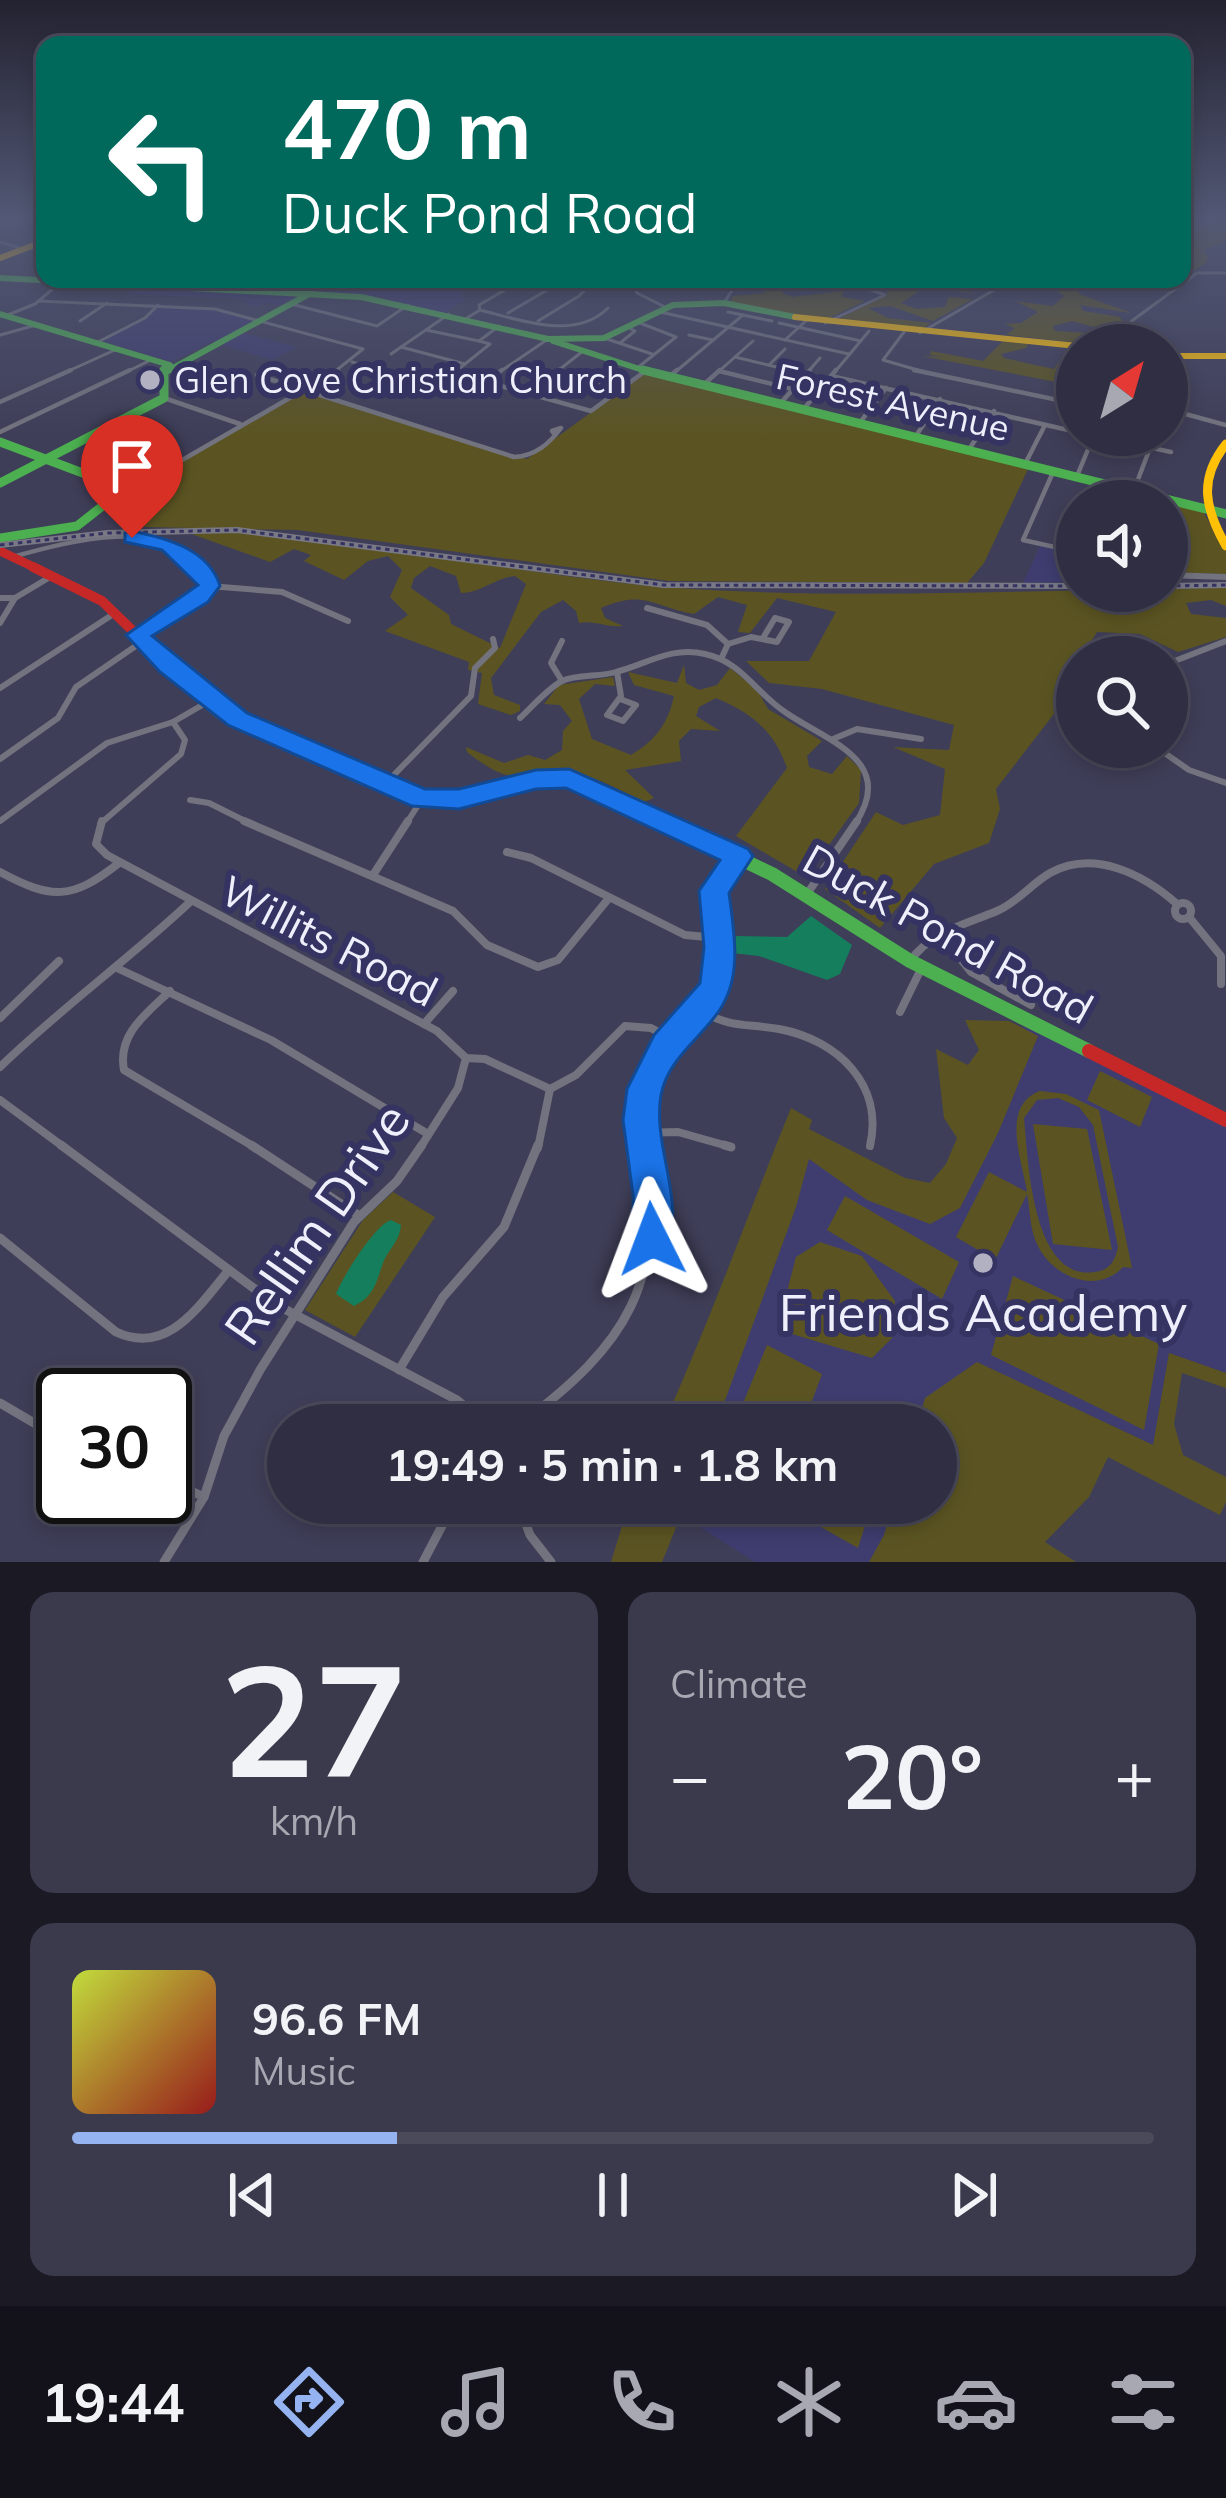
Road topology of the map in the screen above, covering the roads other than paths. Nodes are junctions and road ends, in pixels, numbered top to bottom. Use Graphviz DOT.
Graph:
graph roads {
  1 [pos="51,290"];
  2 [pos="279,290"];
  3 [pos="316,290"];
  4 [pos="504,290"];
  5 [pos="548,290"];
  6 [pos="582,290"];
  7 [pos="636,290"];
  8 [pos="734,290"];
  9 [pos="871,290"];
  10 [pos="993,290"];
  11 [pos="1174,290"];
  12 [pos="310,293"];
  13 [pos="38,301"];
  14 [pos="106,303"];
  15 [pos="291,304"];
  16 [pos="158,305"];
  17 [pos="408,305"];
  18 [pos="726,307"];
  19 [pos="608,308"];
  20 [pos="662,309"];
  21 [pos="449,314"];
  22 [pos="474,314"];
  23 [pos="3,315"];
  24 [pos="742,315"];
  25 [pos="260,320"];
  26 [pos="502,320"];
  27 [pos="80,321"];
  28 [pos="538,321"];
  29 [pos="803,323"];
  30 [pos="825,323"];
  31 [pos="1128,324"];
  32 [pos="37,325"];
  33 [pos="636,326"];
  34 [pos="728,327"];
  35 [pos="426,330"];
  36 [pos="904,332"];
  37 [pos="920,333"];
  38 [pos="688,334"];
  39 [pos="0,335"];
  40 [pos="865,336"];
  41 [pos="553,338"];
  42 [pos="604,338"];
  43 [pos="479,340"];
  44 [pos="713,340"];
  45 [pos="785,340"];
  46 [pos="753,341"];
  47 [pos="98,342"];
  48 [pos="1056,343"];
  49 [pos="620,344"];
  50 [pos="401,347"];
  51 [pos="120,348"];
  52 [pos="785,349"];
  53 [pos="583,351"];
  54 [pos="391,354"];
  55 [pos="850,354"];
  56 [pos="654,355"];
  57 [pos="1188,356"];
  58 [pos="1226,356"];
  59 [pos="735,357"];
  60 [pos="820,358"];
  61 [pos="352,362"];
  62 [pos="162,363"];
  63 [pos="465,364"];
  64 [pos="769,365"];
  65 [pos="640,370"];
  66 [pos="719,371"];
  67 [pos="455,372"];
  68 [pos="806,374"];
  69 [pos="257,375"];
  70 [pos="831,376"];
  71 [pos="668,378"];
  72 [pos="578,380"];
  73 [pos="488,383"];
  74 [pos="702,386"];
  75 [pos="886,388"];
  76 [pos="304,389"];
  77 [pos="793,389"];
  78 [pos="619,390"];
  79 [pos="529,394"];
  80 [pos="164,398"];
  81 [pos="940,399"];
  82 [pos="1056,400"];
  83 [pos="0,403"];
  84 [pos="779,406"];
  85 [pos="802,411"];
  86 [pos="994,411"];
  87 [pos="1188,412"];
  88 [pos="241,424"];
  89 [pos="857,425"];
  90 [pos="1045,425"];
  91 [pos="1226,425"];
  92 [pos="1056,427"];
  93 [pos="0,432"];
  94 [pos="555,435"];
  95 [pos="914,439"];
  96 [pos="0,442"];
  97 [pos="1226,444"];
  98 [pos="968,452"];
  99 [pos="1085,456"];
  100 [pos="46,459"];
  101 [pos="1024,464"];
  102 [pos="1054,470"];
  103 [pos="1077,476"];
  104 [pos="1097,480"];
  105 [pos="0,483"];
  106 [pos="108,484"];
  107 [pos="132,485"];
  108 [pos="113,500"];
  109 [pos="1188,504"];
  110 [pos="1206,508"];
  111 [pos="1226,514"];
  112 [pos="0,538"];
  113 [pos="1226,546"];
  114 [pos="1056,547"];
  115 [pos="0,551"];
  116 [pos="16,556"];
  117 [pos="53,575"];
  118 [pos="1188,576"];
  119 [pos="1226,577"];
  120 [pos="209,586"];
  121 [pos="0,598"];
  122 [pos="15,598"];
  123 [pos="647,608"];
  124 [pos="116,613"];
  125 [pos="347,621"];
  126 [pos="0,623"];
  127 [pos="140,638"];
  128 [pos="763,638"];
  129 [pos="493,639"];
  130 [pos="562,641"];
  131 [pos="1226,641"];
  132 [pos="728,644"];
  133 [pos="1188,656"];
  134 [pos="722,657"];
  135 [pos="617,672"];
  136 [pos="562,681"];
  137 [pos="0,688"];
  138 [pos="620,699"];
  139 [pos="211,700"];
  140 [pos="520,718"];
  141 [pos="173,722"];
  142 [pos="833,739"];
  143 [pos="922,739"];
  144 [pos="0,759"];
  145 [pos="1186,768"];
  146 [pos="1226,783"];
  147 [pos="386,784"];
  148 [pos="422,799"];
  149 [pos="190,800"];
  150 [pos="0,821"];
  151 [pos="507,852"];
  152 [pos="738,856"];
  153 [pos="119,863"];
  154 [pos="0,872"];
  155 [pos="373,875"];
  156 [pos="807,894"];
  157 [pos="609,898"];
  158 [pos="190,902"];
  159 [pos="940,933"];
  160 [pos="718,938"];
  161 [pos="59,961"];
  162 [pos="916,964"];
  163 [pos="119,969"];
  164 [pos="1221,984"];
  165 [pos="170,991"];
  166 [pos="452,991"];
  167 [pos="1030,1005"];
  168 [pos="700,1010"];
  169 [pos="900,1012"];
  170 [pos="0,1018"];
  171 [pos="424,1024"];
  172 [pos="671,1039"];
  173 [pos="466,1058"];
  174 [pos="0,1067"];
  175 [pos="550,1089"];
  176 [pos="0,1100"];
  177 [pos="1226,1120"];
  178 [pos="641,1132"];
  179 [pos="428,1134"];
  180 [pos="870,1146"];
  181 [pos="731,1147"];
  182 [pos="360,1216"];
  183 [pos="0,1238"];
  184 [pos="229,1270"];
  185 [pos="295,1315"];
  186 [pos="399,1370"];
  187 [pos="0,1403"];
  188 [pos="462,1404"];
  189 [pos="548,1404"];
  190 [pos="36,1424"];
  191 [pos="192,1491"];
  192 [pos="204,1497"];
  193 [pos="443,1524"];
  194 [pos="526,1524"];
  195 [pos="164,1562"];
  196 [pos="423,1562"];
  197 [pos="551,1562"];
  1 -- 13 [label="street"];
  2 -- 12 [label="street, Forest Avenue"];
  3 -- 12 [label="street"];
  4 -- 22 [label="street"];
  5 -- 26 [label="street"];
  6 -- 28 [label="street"];
  7 -- 20 [label="street"];
  8 -- 18 [label="street"];
  9 -- 30 [label="street"];
  10 -- 37 [label="street"];
  11 -- 31 [label="street"];
  12 -- 15 [label="street"];
  12 -- 17 [label="street, Forest Avenue"];
  13 -- 14 [label="street"];
  13 -- 23 [label="street"];
  14 -- 16 [label="street"];
  14 -- 27 [label="street"];
  15 -- 17 [label="street"];
  15 -- 25 [label="street"];
  16 -- 25 [label="street"];
  16 -- 47 [label="street"];
  17 -- 21 [label="street, Forest Avenue"];
  18 -- 20 [label="street"];
  18 -- 24 [label="street"];
  18 -- 29 [label="street"];
  19 -- 28 [label="street"];
  20 -- 33 [label="street, Forest Avenue"];
  20 -- 34 [label="street"];
  21 -- 22 [label="street, Forest Avenue"];
  21 -- 35 [label="street"];
  22 -- 26 [label="street, Forest Avenue"];
  23 -- 32 [label="street"];
  24 -- 29 [label="street"];
  24 -- 34 [label="street"];
  25 -- 61 [label="street"];
  25 -- 62 [label="street"];
  26 -- 28 [label="street"];
  26 -- 41 [label="street, Forest Avenue"];
  26 -- 43 [label="street"];
  29 -- 30 [label="street"];
  29 -- 40 [label="street"];
  29 -- 45 [label="street"];
  30 -- 40 [label="street"];
  32 -- 39 [label="street"];
  32 -- 47 [label="street"];
  33 -- 42 [label="street, Forest Avenue"];
  33 -- 49 [label="street"];
  33 -- 56 [label="street"];
  34 -- 44 [label="street"];
  34 -- 45 [label="street"];
  35 -- 43 [label="street"];
  35 -- 50 [label="street"];
  36 -- 37 [label="street"];
  36 -- 40 [label="street"];
  36 -- 82 [label="street"];
  37 -- 48 [label="street"];
  38 -- 44 [label="street"];
  40 -- 55 [label="street"];
  41 -- 42 [label="street, Forest Avenue"];
  41 -- 53 [label="street, Forest Avenue"];
  41 -- 73 [label="street"];
  42 -- 49 [label="street"];
  43 -- 63 [label="street"];
  44 -- 71 [label="street"];
  45 -- 55 [label="street"];
  46 -- 59 [label="street"];
  47 -- 51 [label="street"];
  49 -- 56 [label="street"];
  50 -- 54 [label="street"];
  50 -- 63 [label="street"];
  51 -- 62 [label="street"];
  51 -- 83 [label="street"];
  52 -- 64 [label="street"];
  53 -- 65 [label="street, Forest Avenue"];
  53 -- 79 [label="street"];
  55 -- 70 [label="street"];
  56 -- 65 [label="street"];
  57 -- 58 [label="street"];
  59 -- 64 [label="street"];
  59 -- 66 [label="street"];
  60 -- 68 [label="street"];
  61 -- 73 [label="street"];
  61 -- 76 [label="street"];
  62 -- 80 [label="street"];
  62 -- 93 [label="street"];
  63 -- 67 [label="street"];
  64 -- 68 [label="street"];
  65 -- 71 [label="street, Forest Avenue"];
  65 -- 78 [label="street"];
  66 -- 74 [label="street"];
  66 -- 77 [label="street"];
  68 -- 77 [label="street"];
  69 -- 76 [label="street"];
  70 -- 75 [label="street"];
  70 -- 85 [label="street"];
  71 -- 74 [label="street, Forest Avenue"];
  72 -- 78 [label="street"];
  73 -- 79 [label="street"];
  74 -- 84 [label="street, Forest Avenue"];
  75 -- 81 [label="street"];
  75 -- 89 [label="street"];
  76 -- 88 [label="street"];
  76 -- 94 [label="street"];
  77 -- 84 [label="street"];
  78 -- 79 [label="street"];
  80 -- 88 [label="street"];
  80 -- 100 [label="street"];
  81 -- 86 [label="street"];
  81 -- 95 [label="street"];
  84 -- 85 [label="street, Forest Avenue"];
  85 -- 89 [label="street, Forest Avenue"];
  86 -- 90 [label="street"];
  86 -- 98 [label="street"];
  87 -- 91 [label="street"];
  88 -- 107 [label="street"];
  89 -- 95 [label="street, Forest Avenue"];
  90 -- 92 [label="street"];
  90 -- 101 [label="street"];
  95 -- 98 [label="street, Forest Avenue"];
  96 -- 100 [label="street"];
  97 -- 110 [label="street"];
  98 -- 101 [label="street, Forest Avenue"];
  99 -- 103 [label="street"];
  100 -- 105 [label="street"];
  100 -- 106 [label="street"];
  101 -- 102 [label="street, Forest Avenue"];
  102 -- 103 [label="street, Forest Avenue"];
  102 -- 114 [label="street"];
  103 -- 104 [label="street, Forest Avenue"];
  106 -- 107 [label="street"];
  106 -- 108 [label="street"];
  107 -- 108 [label="street"];
  108 -- 112 [label="street"];
  109 -- 110 [label="street, Forest Avenue"];
  110 -- 111 [label="street, Forest Avenue"];
  110 -- 113 [label="street"];
  115 -- 116 [label="street, Duck Pond Road"];
  116 -- 117 [label="street, Duck Pond Road"];
  116 -- 120 [label="street"];
  117 -- 122 [label="street"];
  117 -- 124 [label="street, Duck Pond Road"];
  118 -- 119 [label="street"];
  120 -- 125 [label="street"];
  120 -- 127 [label="street"];
  121 -- 122 [label="street"];
  122 -- 126 [label="street"];
  123 -- 132 [label="street"];
  124 -- 127 [label="street, Duck Pond Road"];
  124 -- 137 [label="street"];
  127 -- 139 [label="street, Duck Pond Road"];
  127 -- 144 [label="street"];
  128 -- 128 [label="street"];
  128 -- 132 [label="street"];
  129 -- 147 [label="street"];
  130 -- 136 [label="street"];
  131 -- 133 [label="street"];
  132 -- 134 [label="street"];
  134 -- 135 [label="street"];
  134 -- 142 [label="street"];
  135 -- 136 [label="street"];
  135 -- 138 [label="street"];
  136 -- 140 [label="street"];
  139 -- 141 [label="street"];
  139 -- 147 [label="street, Duck Pond Road"];
  141 -- 150 [label="street"];
  141 -- 153 [label="street"];
  142 -- 143 [label="street"];
  142 -- 156 [label="street"];
  145 -- 146 [label="street"];
  147 -- 148 [label="street, Duck Pond Road"];
  148 -- 152 [label="street, Duck Pond Road"];
  148 -- 155 [label="street"];
  149 -- 155 [label="street"];
  151 -- 157 [label="street"];
  152 -- 156 [label="street, Duck Pond Road"];
  152 -- 160 [label="street"];
  153 -- 154 [label="street"];
  153 -- 158 [label="street, Willits Road"];
  155 -- 157 [label="street"];
  156 -- 162 [label="street, Duck Pond Road"];
  157 -- 160 [label="street"];
  158 -- 163 [label="street"];
  158 -- 171 [label="street, Willits Road"];
  159 -- 162 [label="street"];
  159 -- 164 [label="street"];
  159 -- 167 [label="street"];
  160 -- 168 [label="street"];
  161 -- 170 [label="street"];
  162 -- 169 [label="street"];
  162 -- 177 [label="street, Duck Pond Road"];
  163 -- 165 [label="street"];
  163 -- 174 [label="street"];
  165 -- 179 [label="street"];
  165 -- 182 [label="street"];
  166 -- 171 [label="street"];
  168 -- 172 [label="street"];
  168 -- 180 [label="street"];
  171 -- 173 [label="street, Willits Road"];
  172 -- 175 [label="street"];
  172 -- 178 [label="street"];
  173 -- 175 [label="street, Willits Road"];
  173 -- 179 [label="street, Rellim Drive"];
  175 -- 186 [label="street"];
  176 -- 184 [label="street"];
  178 -- 181 [label="street"];
  178 -- 189 [label="street"];
  179 -- 182 [label="street, Rellim Drive"];
  182 -- 185 [label="street, Rellim Drive"];
  183 -- 184 [label="street"];
  184 -- 185 [label="street"];
  185 -- 186 [label="street"];
  185 -- 192 [label="street, Rellim Drive"];
  186 -- 188 [label="street"];
  187 -- 190 [label="street"];
  191 -- 192 [label="street"];
  192 -- 195 [label="street, Rellim Drive"];
  193 -- 196 [label="street"];
  194 -- 197 [label="street"];
}
